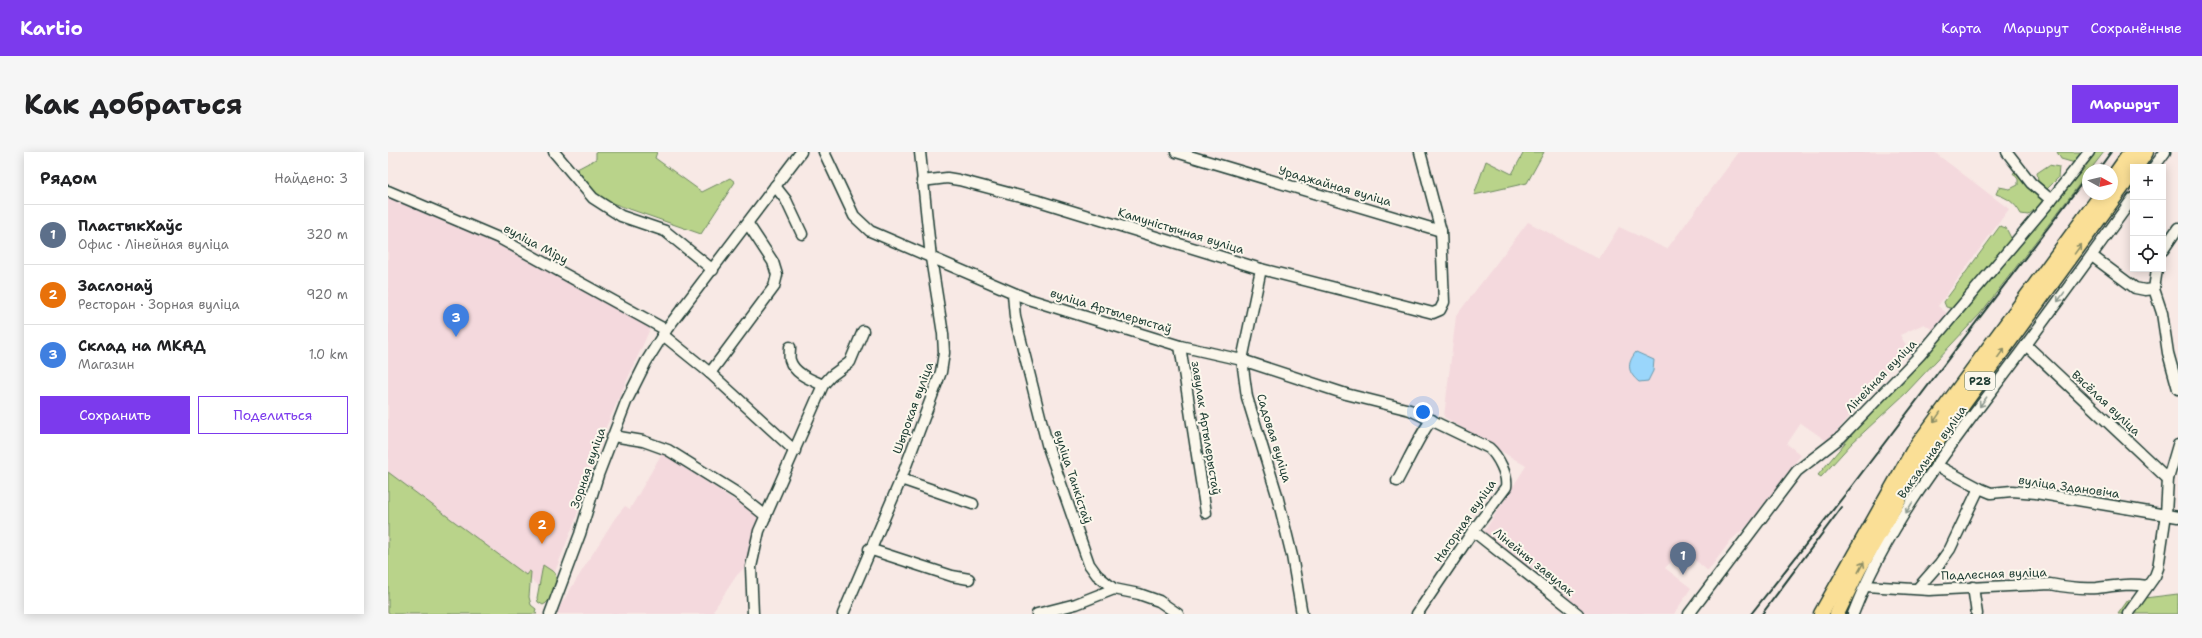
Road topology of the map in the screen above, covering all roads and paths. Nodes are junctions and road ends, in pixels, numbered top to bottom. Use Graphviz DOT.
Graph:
graph roads {
  1 [pos="554,152"];
  2 [pos="800,152"];
  3 [pos="824,152"];
  4 [pos="920,152"];
  5 [pos="1176,152"];
  6 [pos="1420,152"];
  7 [pos="2007,152"];
  8 [pos="2089,152"];
  9 [pos="2131,152"];
  10 [pos="2146,152"];
  11 [pos="2165,152"];
  12 [pos="2138,164"];
  13 [pos="2156,164"];
  14 [pos="2118,170"];
  15 [pos="2130,176"];
  16 [pos="922,181"];
  17 [pos="775,186"];
  18 [pos="388,191"];
  19 [pos="2051,200"];
  20 [pos="2098,200"];
  21 [pos="2132,200"];
  22 [pos="748,224"];
  23 [pos="2178,228"];
  24 [pos="1442,231"];
  25 [pos="802,234"];
  26 [pos="2166,246"];
  27 [pos="2092,256"];
  28 [pos="932,258"];
  29 [pos="1261,268"];
  30 [pos="713,270"];
  31 [pos="2157,272"];
  32 [pos="2154,290"];
  33 [pos="1013,294"];
  34 [pos="863,331"];
  35 [pos="664,333"];
  36 [pos="2026,345"];
  37 [pos="1180,346"];
  38 [pos="790,347"];
  39 [pos="1242,360"];
  40 [pos="710,373"];
  41 [pos="823,385"];
  42 [pos="2178,389"];
  43 [pos="1435,422"];
  44 [pos="613,436"];
  45 [pos="2178,445"];
  46 [pos="795,451"];
  47 [pos="1936,465"];
  48 [pos="2168,479"];
  49 [pos="901,480"];
  50 [pos="1398,481"];
  51 [pos="1979,488"];
  52 [pos="973,504"];
  53 [pos="1206,514"];
  54 [pos="2166,514"];
  55 [pos="766,516"];
  56 [pos="2178,517"];
  57 [pos="1474,531"];
  58 [pos="869,549"];
  59 [pos="969,579"];
  60 [pos="1866,586"];
  61 [pos="2147,586"];
  62 [pos="1973,587"];
  63 [pos="1918,588"];
  64 [pos="1114,589"];
  65 [pos="550,614"];
  66 [pos="753,614"];
  67 [pos="843,614"];
  68 [pos="1037,614"];
  69 [pos="1178,614"];
  70 [pos="1302,614"];
  71 [pos="1417,614"];
  72 [pos="1578,614"];
  73 [pos="1689,614"];
  74 [pos="1821,614"];
  75 [pos="1837,614"];
  76 [pos="1853,614"];
  77 [pos="1977,614"];
  78 [pos="2128,614"];
  1 -- 30 [label="street"];
  2 -- 17 [label="street, Зорная вуліца"];
  3 -- 28 [label="street, вуліца Артылерыстаў"];
  4 -- 16 [label="street, Шырокая вуліца"];
  5 -- 24 [label="street, Ураджайная вуліца"];
  6 -- 24 [label="street"];
  7 -- 19 [label="street"];
  8 -- 19 [label="street, Лінейная вуліца"];
  9 -- 14 [label="highway"];
  10 -- 12 [label="highway"];
  11 -- 13 [label="street"];
  75 -- 15 [label="highway, Р28, one-way"];
  16 -- 28 [label="street, Шырокая вуліца"];
  16 -- 29 [label="street, Камуністычная вуліца"];
  17 -- 22 [label="street, Зорная вуліца"];
  17 -- 25 [label="street"];
  18 -- 35 [label="street, вуліца Міру"];
  19 -- 73 [label="street, Лінейная вуліца"];
  20 -- 74 [label="highway, Р28, one-way"];
  21 -- 27 [label="street, Вакзальная вуліца"];
  22 -- 30 [label="street, Зорная вуліца"];
  22 -- 40 [label="street"];
  23 -- 26 [label="street"];
  24 -- 29 [label="street, Камуністычная вуліца"];
  27 -- 32 [label="street"];
  27 -- 36 [label="street, Вакзальная вуліца, one-way"];
  28 -- 33 [label="street, вуліца Артылерыстаў"];
  28 -- 49 [label="street, Шырокая вуліца"];
  29 -- 39 [label="street, Садовая вуліца"];
  30 -- 35 [label="street, Зорная вуліца"];
  31 -- 32 [label="street"];
  32 -- 42 [label="street"];
  33 -- 37 [label="street, вуліца Артылерыстаў"];
  33 -- 64 [label="street, вуліца Танкістаў"];
  34 -- 41 [label="street"];
  35 -- 40 [label="street"];
  35 -- 44 [label="street, Зорная вуліца"];
  36 -- 47 [label="street, Вакзальная вуліца, one-way"];
  36 -- 48 [label="street, Вясёлая вуліца"];
  37 -- 39 [label="street, вуліца Артылерыстаў"];
  37 -- 53 [label="street, завулак Артылерыстаў"];
  38 -- 41 [label="street"];
  39 -- 43 [label="street, вуліца Артылерыстаў"];
  39 -- 70 [label="street, Садовая вуліца"];
  40 -- 46 [label="street"];
  41 -- 46 [label="street"];
  43 -- 50 [label="street"];
  43 -- 57 [label="street, Нагорная вуліца"];
  44 -- 55 [label="street"];
  44 -- 65 [label="street, Зорная вуліца"];
  45 -- 48 [label="street"];
  46 -- 55 [label="street"];
  47 -- 51 [label="street, вуліца Здановіча"];
  47 -- 60 [label="street, Вакзальная вуліца, one-way"];
  48 -- 54 [label="street"];
  49 -- 52 [label="street"];
  49 -- 58 [label="street, Шырокая вуліца"];
  51 -- 54 [label="street, вуліца Здановіча"];
  51 -- 63 [label="street"];
  54 -- 56 [label="street, вуліца Здановіча"];
  54 -- 61 [label="street"];
  55 -- 66 [label="street"];
  57 -- 71 [label="street, Нагорная вуліца"];
  57 -- 72 [label="street, Лінейны завулак"];
  58 -- 59 [label="street"];
  58 -- 67 [label="street, Шырокая вуліца"];
  60 -- 63 [label="street, Падлесная вуліца"];
  60 -- 76 [label="street, Вакзальная вуліца"];
  61 -- 62 [label="street, Падлесная вуліца"];
  61 -- 78 [label="street"];
  62 -- 63 [label="street, Падлесная вуліца"];
  62 -- 77 [label="street"];
  64 -- 68 [label="street"];
  64 -- 69 [label="street, вуліца Танкістаў"];
}
